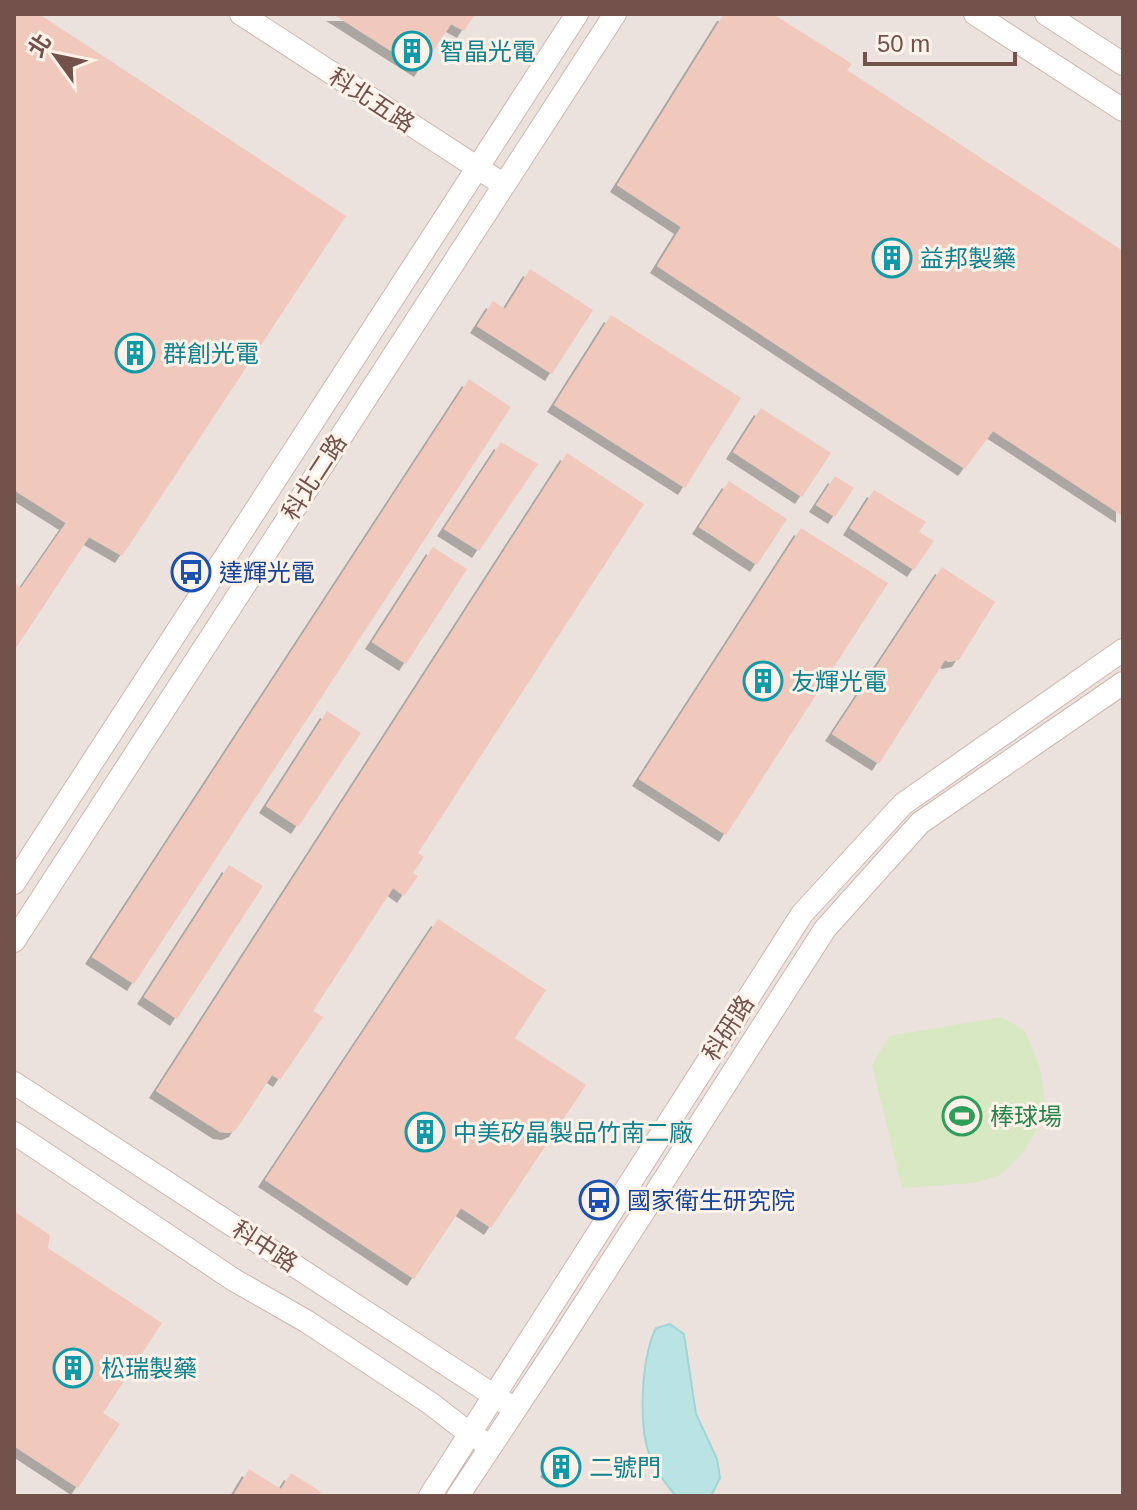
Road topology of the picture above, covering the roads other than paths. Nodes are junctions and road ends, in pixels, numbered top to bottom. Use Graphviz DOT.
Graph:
graph roads {
  1 [pos="241,14"];
  2 [pos="577,14"];
  3 [pos="615,14"];
  4 [pos="975,14"];
  5 [pos="1046,14"];
  6 [pos="1123,64"];
  7 [pos="1123,110"];
  8 [pos="477,168"];
  9 [pos="504,185"];
  10 [pos="1123,650"];
  11 [pos="1092,671"];
  12 [pos="1121,687"];
  13 [pos="14,883"];
  14 [pos="14,941"];
  15 [pos="14,1083"];
  16 [pos="14,1133"];
  17 [pos="495,1396"];
  18 [pos="515,1409"];
  19 [pos="470,1434"];
  20 [pos="490,1446"];
  21 [pos="430,1496"];
  22 [pos="458,1496"];
  1 -- 8 [label="street, 科北五路"];
  2 -- 8 [label="street, 科北二路"];
  3 -- 9 [label="street, 科北二路"];
  4 -- 7 [label="street"];
  5 -- 6 [label="street"];
  8 -- 9 [label="street, 科北五路"];
  8 -- 13 [label="street, 科北二路"];
  9 -- 14 [label="street, 科北二路"];
  10 -- 11 [label="street, 科研路"];
  11 -- 12 [label="street"];
  11 -- 17 [label="street, 科研路"];
  12 -- 18 [label="street, 科研路"];
  15 -- 17 [label="street, 科中路"];
  16 -- 19 [label="street, 科中路"];
  17 -- 18 [label="street, 科中路"];
  17 -- 19 [label="street, 科研路"];
  18 -- 20 [label="street, 科研路"];
  19 -- 20 [label="street, 科中路"];
  19 -- 21 [label="street, 科研路"];
  20 -- 22 [label="street, 科研路"];
}
